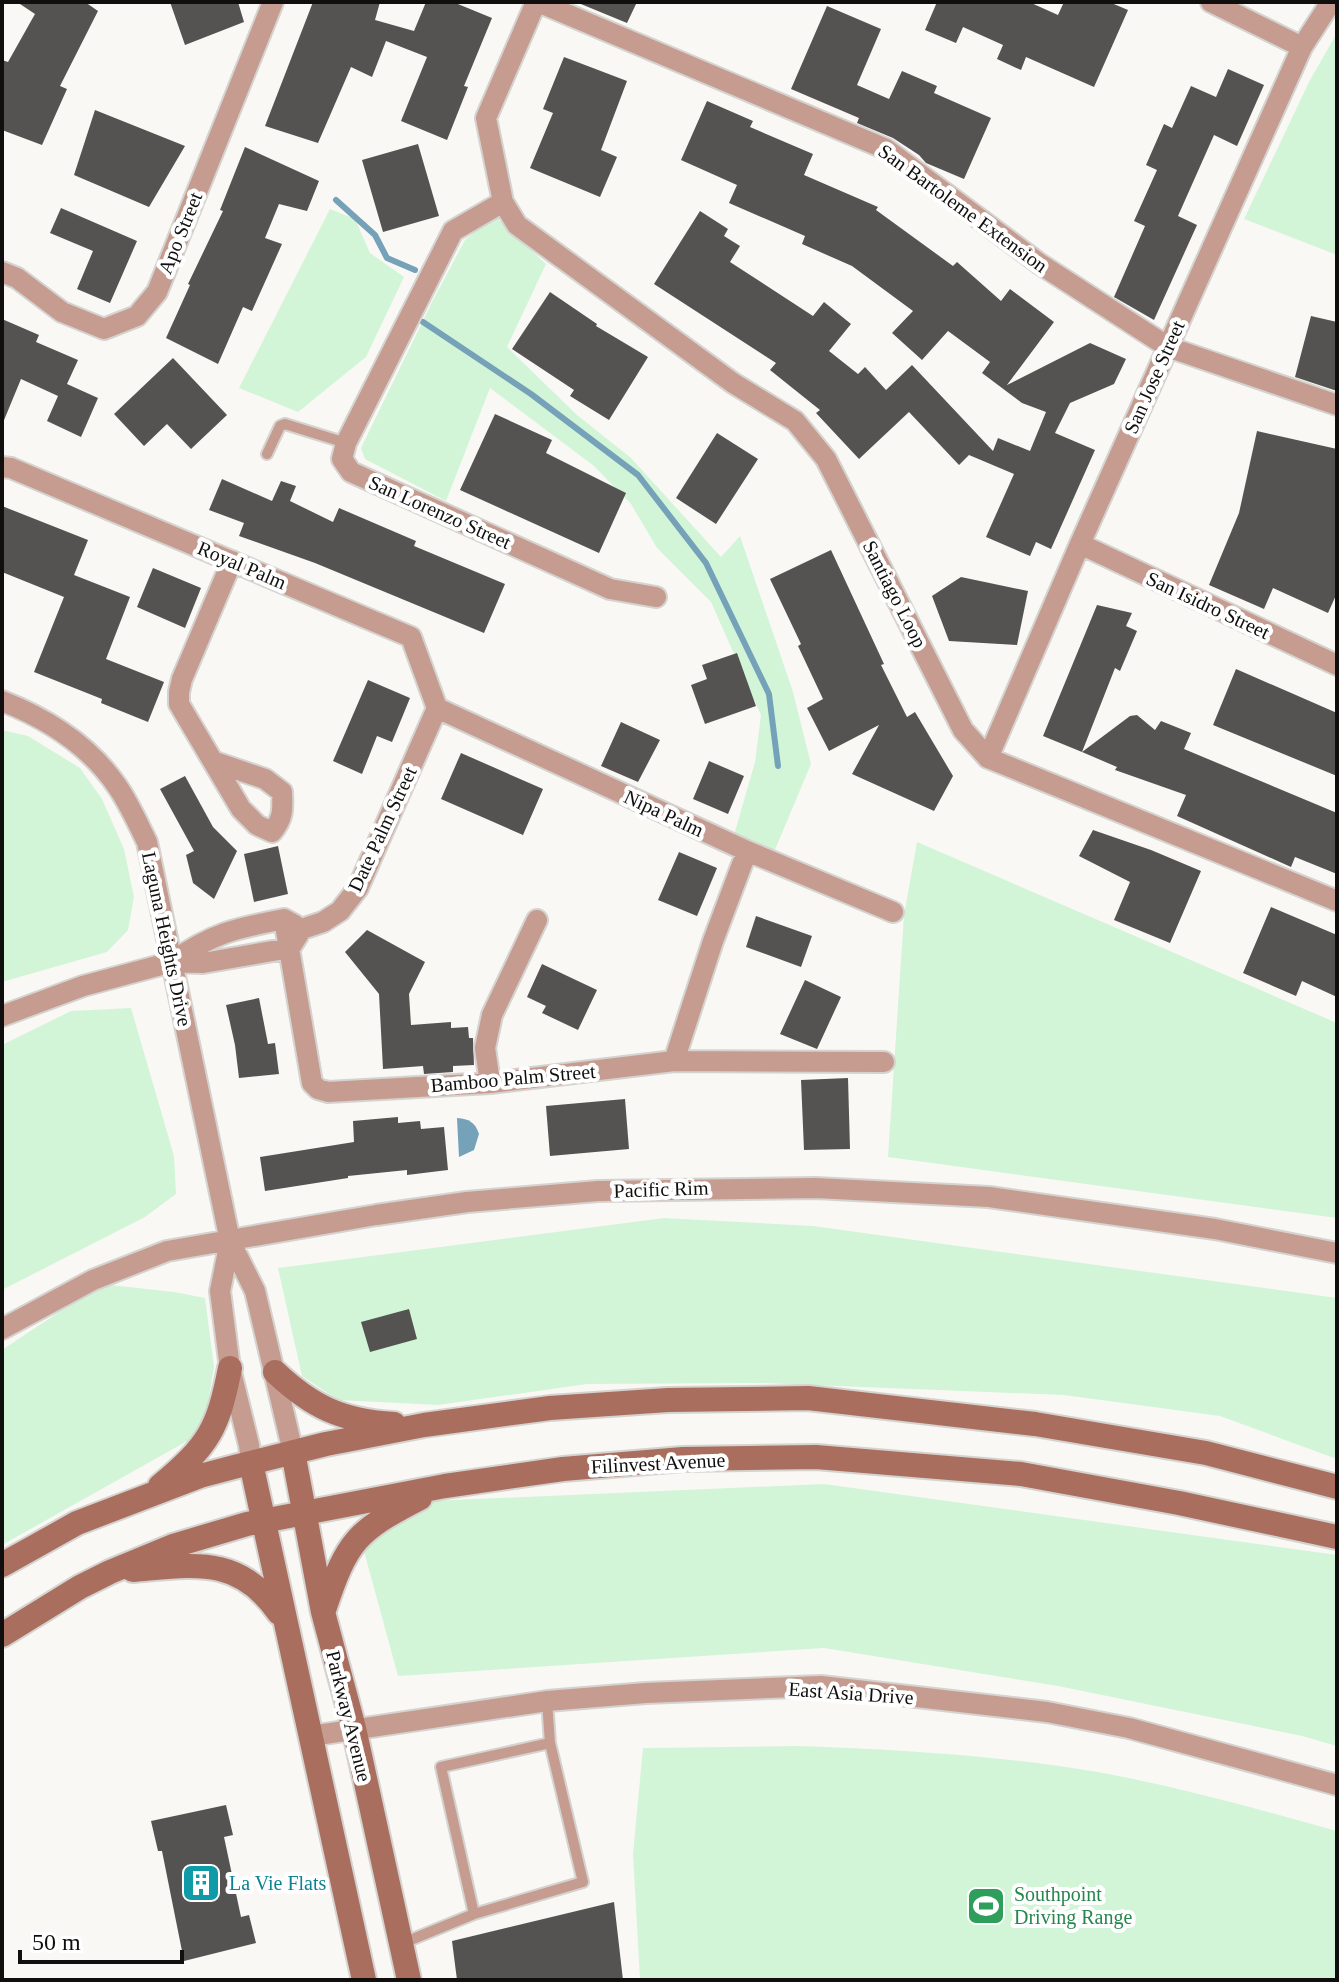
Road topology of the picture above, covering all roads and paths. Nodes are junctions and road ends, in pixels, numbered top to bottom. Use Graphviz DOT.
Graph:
graph roads {
  1 [pos="273,2"];
  2 [pos="537,2"];
  3 [pos="1211,2"];
  4 [pos="1331,2"];
  5 [pos="1302,47"];
  6 [pos="503,202"];
  7 [pos="2,272"];
  8 [pos="1168,347"];
  9 [pos="1337,405"];
  10 [pos="346,443"];
  11 [pos="267,454"];
  12 [pos="2,467"];
  13 [pos="1080,544"];
  14 [pos="232,561"];
  15 [pos="656,597"];
  16 [pos="1337,665"];
  17 [pos="2,701"];
  18 [pos="437,708"];
  19 [pos="988,758"];
  20 [pos="215,762"];
  21 [pos="747,851"];
  22 [pos="1337,901"];
  23 [pos="893,912"];
  24 [pos="284,919"];
  25 [pos="537,920"];
  26 [pos="302,929"];
  27 [pos="290,948"];
  28 [pos="172,962"];
  29 [pos="2,1016"];
  30 [pos="674,1061"];
  31 [pos="884,1062"];
  32 [pos="490,1083"];
  33 [pos="230,1241"];
  34 [pos="1337,1253"];
  35 [pos="2,1329"];
  36 [pos="230,1368"];
  37 [pos="275,1372"];
  38 [pos="424,1425"];
  39 [pos="293,1452"];
  40 [pos="251,1463"];
  41 [pos="445,1486"];
  42 [pos="1337,1487"];
  43 [pos="148,1496"];
  44 [pos="304,1512"];
  45 [pos="263,1520"];
  46 [pos="1337,1537"];
  47 [pos="2,1565"];
  48 [pos="110,1572"];
  49 [pos="323,1612"];
  50 [pos="285,1622"];
  51 [pos="2,1635"];
  52 [pos="547,1701"];
  53 [pos="354,1728"];
  54 [pos="311,1736"];
  55 [pos="550,1743"];
  56 [pos="1337,1785"];
  57 [pos="474,1914"];
  58 [pos="402,1943"];
  59 [pos="364,1980"];
  60 [pos="409,1980"];
  1 -- 7 [label="street, Apo Street"];
  2 -- 6 [label="street"];
  2 -- 8 [label="street, San Bartoleme Extension"];
  3 -- 5 [label="street"];
  4 -- 5 [label="street, San Jose Street"];
  5 -- 8 [label="street, San Jose Street"];
  6 -- 10 [label="street"];
  6 -- 19 [label="street, Santiago Loop"];
  8 -- 9 [label="street, San Bartoleme Extension"];
  8 -- 13 [label="street, San Jose Street"];
  10 -- 11 [label="lane"];
  10 -- 15 [label="street, San Lorenzo Street"];
  12 -- 14 [label="street, Royal Palm"];
  13 -- 16 [label="street, San Isidro Street"];
  13 -- 19 [label="street, San Jose Street"];
  14 -- 18 [label="street, Royal Palm"];
  14 -- 20 [label="street"];
  17 -- 28 [label="street, Laguna Heights Drive"];
  18 -- 21 [label="street, Nipa Palm"];
  18 -- 26 [label="street, Date Palm Street"];
  19 -- 22 [label="street, Santiago Loop"];
  21 -- 23 [label="street, Nipa Palm"];
  21 -- 30 [label="street"];
  24 -- 26 [label="street"];
  24 -- 27 [label="street, Bamboo Palm Street"];
  24 -- 28 [label="street"];
  25 -- 32 [label="street"];
  26 -- 27 [label="street"];
  27 -- 28 [label="street"];
  27 -- 32 [label="street, Bamboo Palm Street"];
  28 -- 29 [label="street"];
  28 -- 33 [label="street, Laguna Heights Drive"];
  30 -- 31 [label="street, Bamboo Palm Street"];
  30 -- 32 [label="street, Bamboo Palm Street"];
  33 -- 34 [label="street, Pacific Rim"];
  33 -- 35 [label="street, Pacific Rim"];
  33 -- 36 [label="street, Laguna Heights Drive"];
  33 -- 37 [label="street, Laguna Heights Drive"];
  36 -- 40 [label="street, Laguna Heights Drive"];
  36 -- 43 [label="main road"];
  37 -- 38 [label="main road"];
  37 -- 39 [label="street, Laguna Heights Drive"];
  38 -- 39 [label="main road"];
  38 -- 42 [label="main road"];
  39 -- 40 [label="main road"];
  39 -- 44 [label="main road, Parkway Avenue"];
  40 -- 43 [label="main road"];
  40 -- 45 [label="main road, Parkway Avenue"];
  41 -- 44 [label="main road, Filinvest Avenue"];
  41 -- 46 [label="main road, Filinvest Avenue"];
  41 -- 49 [label="main road"];
  43 -- 47 [label="main road"];
  44 -- 45 [label="main road, Filinvest Avenue"];
  44 -- 49 [label="main road, Parkway Avenue"];
  45 -- 48 [label="main road, Filinvest Avenue"];
  45 -- 50 [label="main road, Parkway Avenue"];
  48 -- 50 [label="main road"];
  48 -- 51 [label="main road, Filinvest Avenue"];
  49 -- 53 [label="main road, Parkway Avenue"];
  50 -- 54 [label="main road, Parkway Avenue"];
  52 -- 53 [label="street, East Asia Drive"];
  52 -- 55 [label="lane"];
  52 -- 56 [label="street, East Asia Drive"];
  53 -- 54 [label="street, East Asia Drive"];
  53 -- 58 [label="main road, Parkway Avenue"];
  54 -- 59 [label="main road, Parkway Avenue"];
  55 -- 57 [label="lane"];
  55 -- 57 [label="lane"];
  57 -- 58 [label="lane"];
  58 -- 60 [label="main road, Parkway Avenue"];
}
